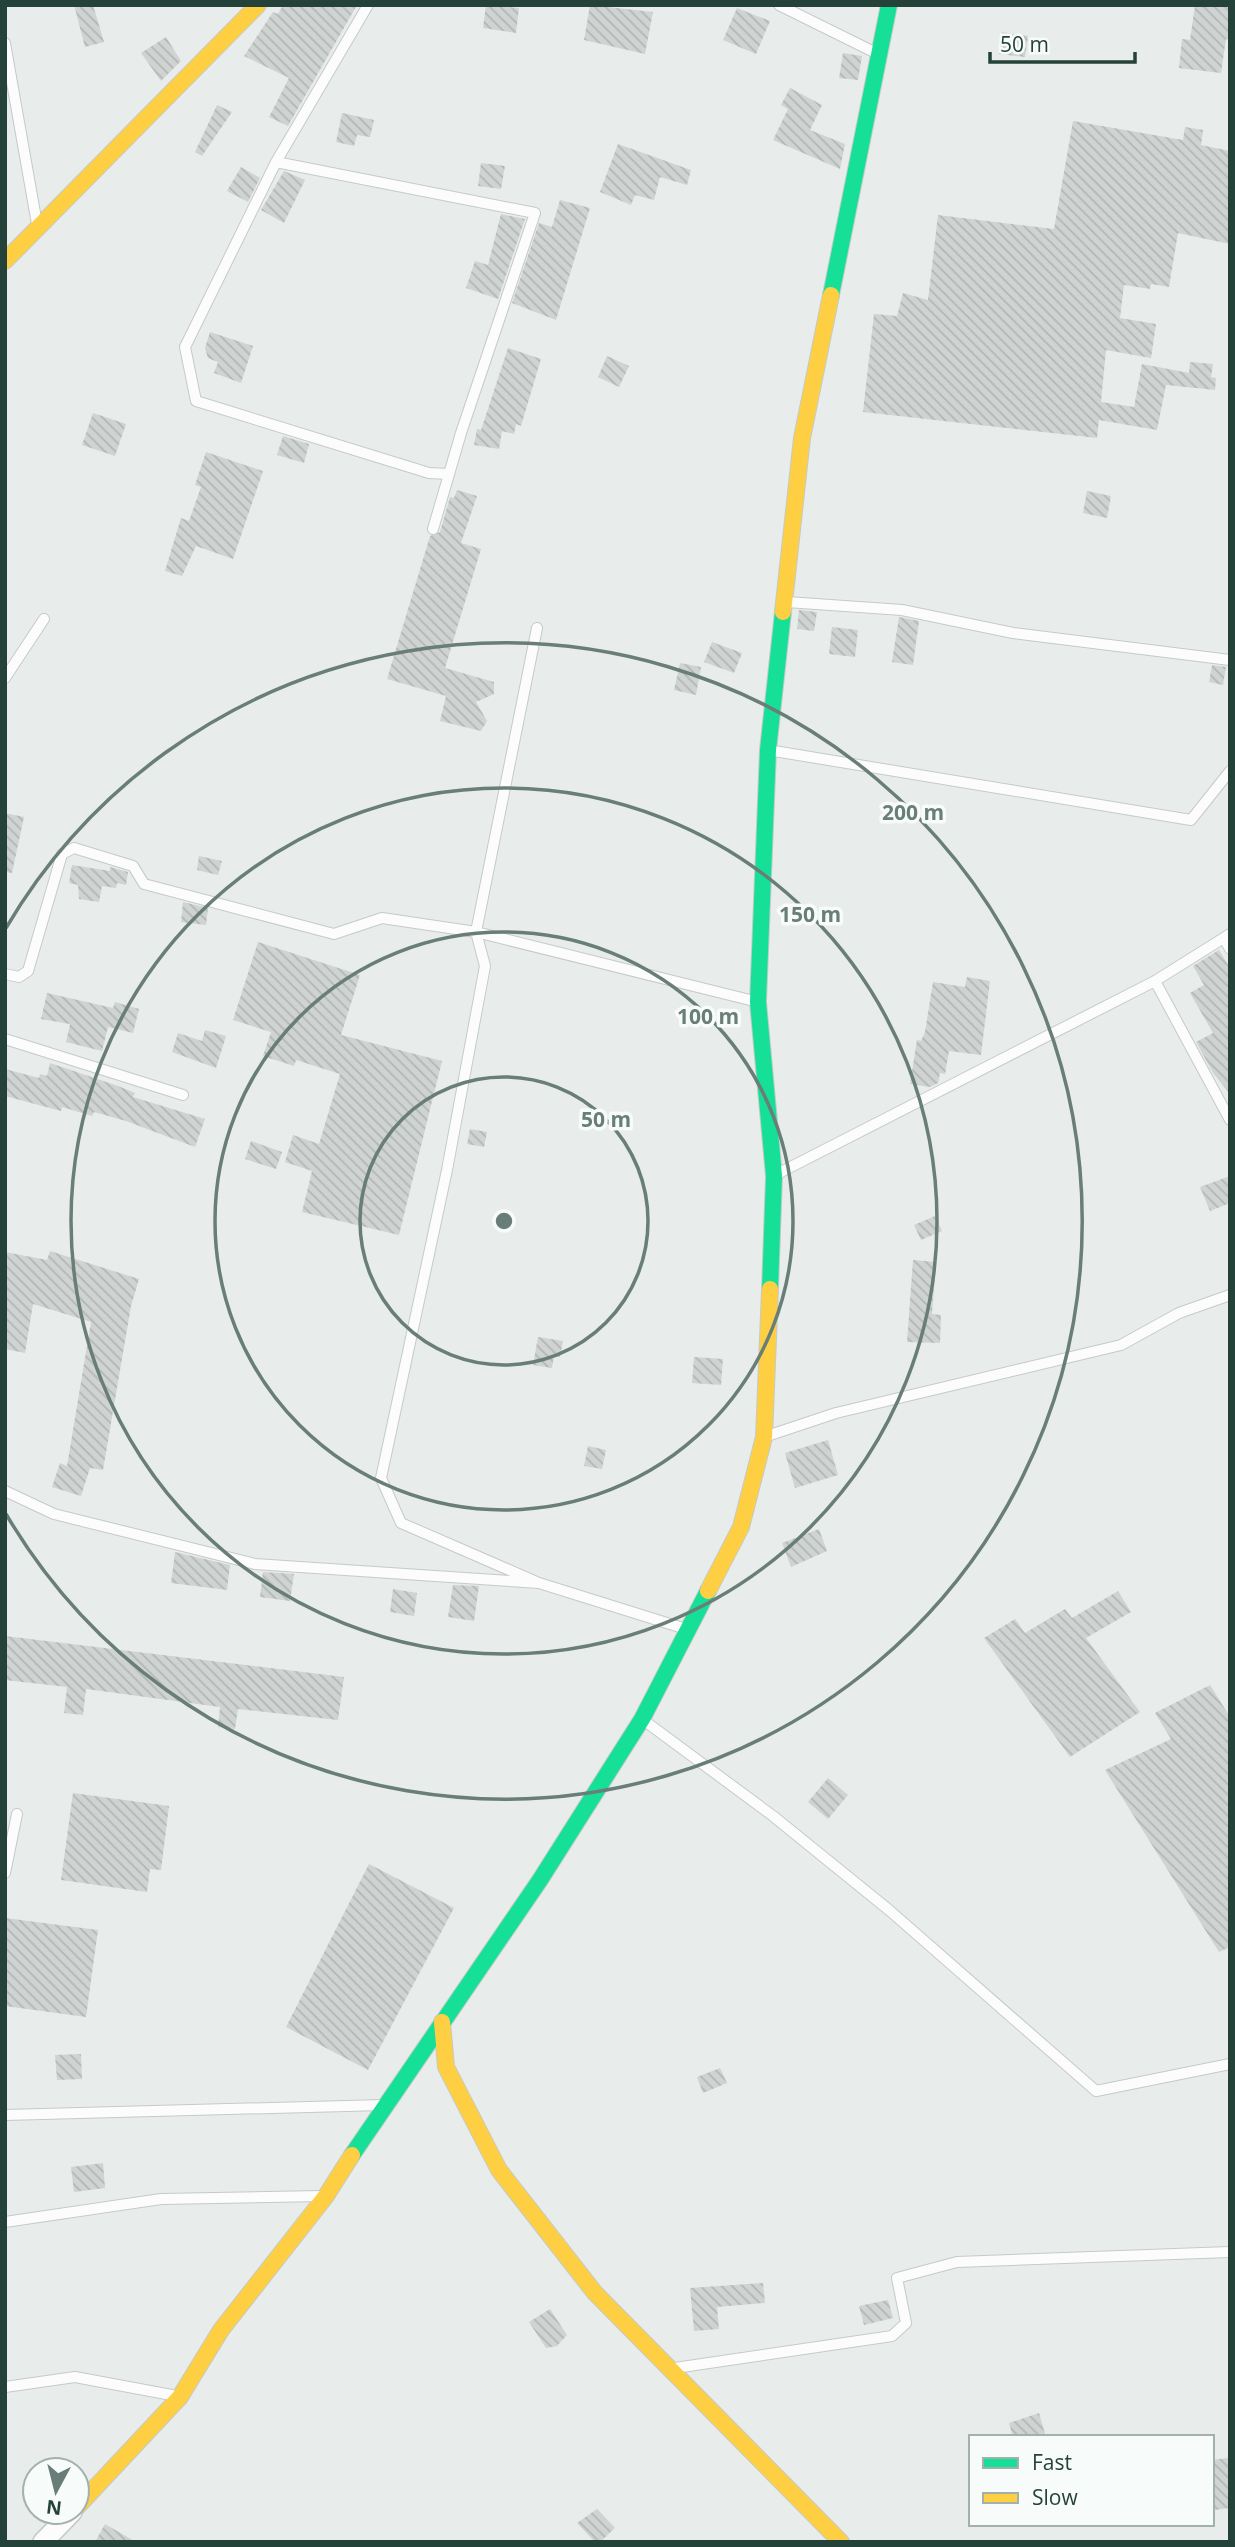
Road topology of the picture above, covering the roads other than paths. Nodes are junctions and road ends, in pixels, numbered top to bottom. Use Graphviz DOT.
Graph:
graph roads {
  1 [pos="258,5"];
  2 [pos="368,5"];
  3 [pos="779,5"];
  4 [pos="889,5"];
  5 [pos="5,43"];
  6 [pos="880,54"];
  7 [pos="276,162"];
  8 [pos="38,228"];
  9 [pos="5,261"];
  10 [pos="449,474"];
  11 [pos="433,529"];
  12 [pos="786,601"];
  13 [pos="44,619"];
  14 [pos="537,628"];
  15 [pos="1230,660"];
  16 [pos="5,678"];
  17 [pos="768,750"];
  18 [pos="1230,771"];
  19 [pos="476,932"];
  20 [pos="1227,936"];
  21 [pos="1230,949"];
  22 [pos="5,974"];
  23 [pos="1155,981"];
  24 [pos="758,1002"];
  25 [pos="5,1039"];
  26 [pos="183,1095"];
  27 [pos="1230,1121"];
  28 [pos="774,1176"];
  29 [pos="1230,1295"];
  30 [pos="764,1437"];
  31 [pos="5,1491"];
  32 [pos="539,1583"];
  33 [pos="687,1629"];
  34 [pos="642,1719"];
  35 [pos="17,1814"];
  36 [pos="5,1873"];
  37 [pos="442,2022"];
  38 [pos="1230,2064"];
  39 [pos="385,2105"];
  40 [pos="5,2115"];
  41 [pos="326,2196"];
  42 [pos="5,2222"];
  43 [pos="1230,2252"];
  44 [pos="671,2369"];
  45 [pos="5,2387"];
  46 [pos="180,2397"];
  47 [pos="91,2492"];
  48 [pos="58,2526"];
  49 [pos="43,2542"];
  50 [pos="841,2542"];
  1 -- 8 [label="street"];
  2 -- 7 [label="lane"];
  3 -- 6 [label="lane"];
  4 -- 6 [label="street"];
  5 -- 8 [label="lane"];
  6 -- 12 [label="street"];
  7 -- 10 [label="lane"];
  7 -- 10 [label="lane"];
  8 -- 9 [label="street"];
  10 -- 11 [label="lane"];
  12 -- 15 [label="lane"];
  12 -- 17 [label="street"];
  13 -- 16 [label="lane"];
  14 -- 19 [label="lane"];
  17 -- 18 [label="lane"];
  17 -- 24 [label="street"];
  19 -- 22 [label="lane"];
  19 -- 24 [label="lane"];
  19 -- 32 [label="lane"];
  20 -- 21 [label="lane"];
  20 -- 23 [label="lane"];
  23 -- 27 [label="lane"];
  23 -- 28 [label="lane"];
  24 -- 28 [label="street"];
  25 -- 26 [label="lane"];
  28 -- 30 [label="street"];
  29 -- 30 [label="lane"];
  30 -- 33 [label="street"];
  31 -- 32 [label="lane"];
  32 -- 33 [label="lane"];
  33 -- 34 [label="street"];
  34 -- 37 [label="street"];
  34 -- 38 [label="lane"];
  35 -- 36 [label="lane"];
  37 -- 39 [label="street"];
  37 -- 44 [label="street"];
  39 -- 40 [label="lane"];
  39 -- 41 [label="street"];
  41 -- 42 [label="lane"];
  41 -- 46 [label="street"];
  43 -- 44 [label="lane"];
  44 -- 50 [label="street"];
  45 -- 46 [label="lane"];
  46 -- 47 [label="street"];
  48 -- 49 [label="street"];
}
